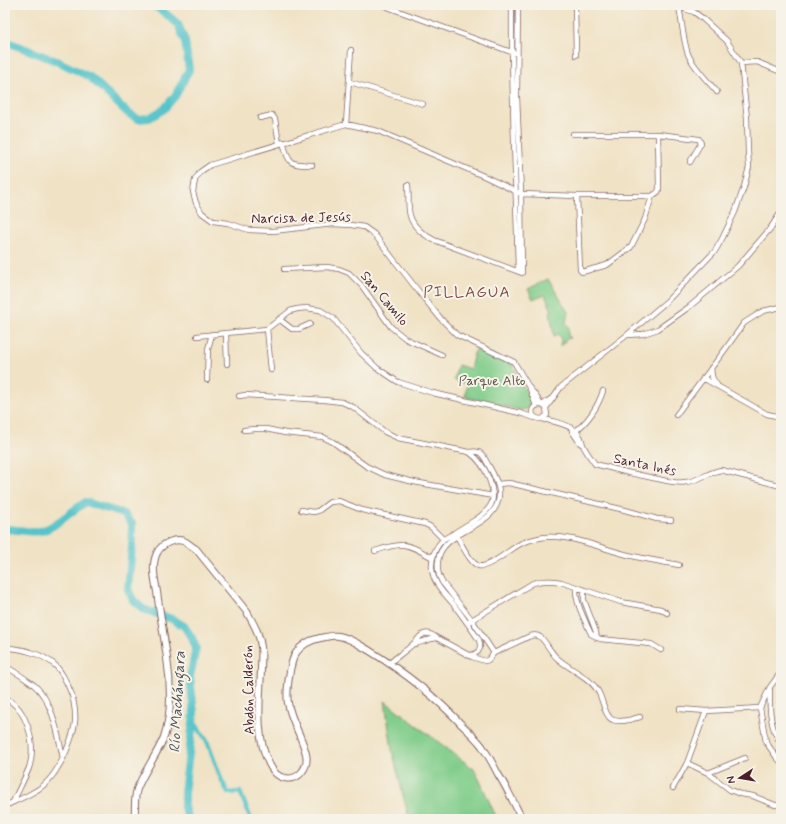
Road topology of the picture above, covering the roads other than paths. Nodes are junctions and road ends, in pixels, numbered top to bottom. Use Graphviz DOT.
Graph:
graph roads {
  1 [pos="382,5"];
  2 [pos="512,5"];
  3 [pos="518,5"];
  4 [pos="576,5"];
  5 [pos="662,5"];
  6 [pos="680,7"];
  7 [pos="351,50"];
  8 [pos="512,53"];
  9 [pos="517,54"];
  10 [pos="576,55"];
  11 [pos="741,62"];
  12 [pos="779,71"];
  13 [pos="350,82"];
  14 [pos="717,92"];
  15 [pos="515,96"];
  16 [pos="423,104"];
  17 [pos="260,118"];
  18 [pos="346,124"];
  19 [pos="573,134"];
  20 [pos="658,134"];
  21 [pos="281,143"];
  22 [pos="690,162"];
  23 [pos="312,165"];
  24 [pos="408,185"];
  25 [pos="516,191"];
  26 [pos="522,194"];
  27 [pos="577,196"];
  28 [pos="652,196"];
  29 [pos="781,212"];
  30 [pos="284,269"];
  31 [pos="520,272"];
  32 [pos="781,307"];
  33 [pos="279,319"];
  34 [pos="310,324"];
  35 [pos="267,329"];
  36 [pos="226,333"];
  37 [pos="212,334"];
  38 [pos="627,335"];
  39 [pos="197,336"];
  40 [pos="442,355"];
  41 [pos="227,364"];
  42 [pos="711,368"];
  43 [pos="271,370"];
  44 [pos="703,378"];
  45 [pos="207,380"];
  46 [pos="718,386"];
  47 [pos="530,389"];
  48 [pos="603,391"];
  49 [pos="239,396"];
  50 [pos="535,407"];
  51 [pos="544,408"];
  52 [pos="520,413"];
  53 [pos="676,415"];
  54 [pos="535,418"];
  55 [pos="781,418"];
  56 [pos="542,419"];
  57 [pos="555,422"];
  58 [pos="244,430"];
  59 [pos="574,431"];
  60 [pos="469,452"];
  61 [pos="497,484"];
  62 [pos="781,486"];
  63 [pos="493,496"];
  64 [pos="301,510"];
  65 [pos="671,520"];
  66 [pos="456,534"];
  67 [pos="443,539"];
  68 [pos="376,552"];
  69 [pos="432,558"];
  70 [pos="679,565"];
  71 [pos="576,587"];
  72 [pos="584,590"];
  73 [pos="667,613"];
  74 [pos="472,620"];
  75 [pos="467,623"];
  76 [pos="597,638"];
  77 [pos="5,648"];
  78 [pos="661,650"];
  79 [pos="494,653"];
  80 [pos="469,655"];
  81 [pos="390,663"];
  82 [pos="5,666"];
  83 [pos="781,672"];
  84 [pos="770,687"];
  85 [pos="5,697"];
  86 [pos="760,708"];
  87 [pos="680,709"];
  88 [pos="706,711"];
  89 [pos="640,717"];
  90 [pos="781,743"];
  91 [pos="63,758"];
  92 [pos="745,758"];
  93 [pos="781,762"];
  94 [pos="687,763"];
  95 [pos="708,773"];
  96 [pos="673,788"];
  97 [pos="13,802"];
  98 [pos="781,804"];
  99 [pos="5,806"];
  100 [pos="135,819"];
  101 [pos="522,819"];
  1 -- 8 [label="street"];
  2 -- 8 [label="street"];
  3 -- 9 [label="street"];
  4 -- 10 [label="street"];
  5 -- 6 [label="street"];
  6 -- 11 [label="street"];
  6 -- 14 [label="street"];
  7 -- 13 [label="street"];
  8 -- 9 [label="street"];
  8 -- 15 [label="street"];
  9 -- 15 [label="street"];
  11 -- 12 [label="street"];
  11 -- 38 [label="street"];
  13 -- 16 [label="street"];
  13 -- 18 [label="street"];
  15 -- 25 [label="street"];
  15 -- 26 [label="street"];
  17 -- 21 [label="street"];
  18 -- 21 [label="street, Narcisa de Jesús"];
  18 -- 25 [label="street, Narcisa de Jesús"];
  19 -- 20 [label="street"];
  20 -- 22 [label="street"];
  20 -- 28 [label="street"];
  21 -- 23 [label="street"];
  21 -- 47 [label="street, Narcisa de Jesús"];
  24 -- 31 [label="street"];
  25 -- 26 [label="street, Narcisa de Jesús"];
  25 -- 31 [label="street"];
  26 -- 27 [label="street"];
  26 -- 31 [label="street"];
  27 -- 28 [label="street"];
  27 -- 28 [label="street"];
  29 -- 38 [label="street"];
  30 -- 40 [label="street, San Camilo"];
  32 -- 42 [label="street"];
  33 -- 34 [label="street"];
  33 -- 35 [label="street"];
  33 -- 52 [label="street"];
  35 -- 36 [label="street"];
  35 -- 43 [label="street"];
  36 -- 37 [label="street"];
  36 -- 41 [label="street"];
  37 -- 39 [label="street"];
  37 -- 45 [label="street"];
  38 -- 51 [label="street"];
  42 -- 44 [label="street"];
  42 -- 46 [label="street"];
  44 -- 46 [label="street"];
  44 -- 53 [label="street"];
  46 -- 55 [label="street"];
  47 -- 50 [label="street, Narcisa de Jesús"];
  47 -- 51 [label="street"];
  48 -- 59 [label="street"];
  49 -- 60 [label="street"];
  50 -- 51 [label="street"];
  50 -- 52 [label="street"];
  50 -- 54 [label="street"];
  51 -- 56 [label="street"];
  51 -- 57 [label="street"];
  52 -- 54 [label="street"];
  54 -- 56 [label="street"];
  56 -- 57 [label="street"];
  57 -- 59 [label="street"];
  58 -- 63 [label="street"];
  59 -- 62 [label="street, Santa Inés"];
  60 -- 61 [label="street"];
  60 -- 63 [label="street"];
  61 -- 65 [label="street"];
  61 -- 66 [label="street"];
  63 -- 66 [label="street"];
  64 -- 67 [label="street"];
  66 -- 67 [label="street"];
  66 -- 70 [label="street"];
  66 -- 74 [label="street"];
  67 -- 69 [label="street"];
  68 -- 69 [label="street"];
  69 -- 75 [label="street"];
  71 -- 72 [label="street"];
  71 -- 74 [label="street"];
  71 -- 76 [label="street"];
  72 -- 73 [label="street"];
  72 -- 76 [label="street"];
  74 -- 75 [label="street"];
  74 -- 79 [label="street"];
  75 -- 80 [label="street"];
  76 -- 78 [label="street"];
  77 -- 91 [label="street"];
  79 -- 80 [label="street"];
  79 -- 89 [label="street"];
  80 -- 81 [label="street"];
  81 -- 100 [label="street, Abdón Calderón"];
  81 -- 101 [label="street, Abdón Calderón"];
  82 -- 91 [label="street"];
  83 -- 84 [label="street"];
  84 -- 86 [label="street"];
  84 -- 90 [label="street"];
  85 -- 97 [label="street"];
  86 -- 88 [label="street"];
  86 -- 93 [label="street"];
  87 -- 88 [label="street"];
  88 -- 94 [label="street"];
  91 -- 97 [label="street"];
  92 -- 95 [label="street"];
  94 -- 95 [label="street"];
  94 -- 96 [label="street"];
  95 -- 98 [label="street"];
  97 -- 99 [label="street"];
}
